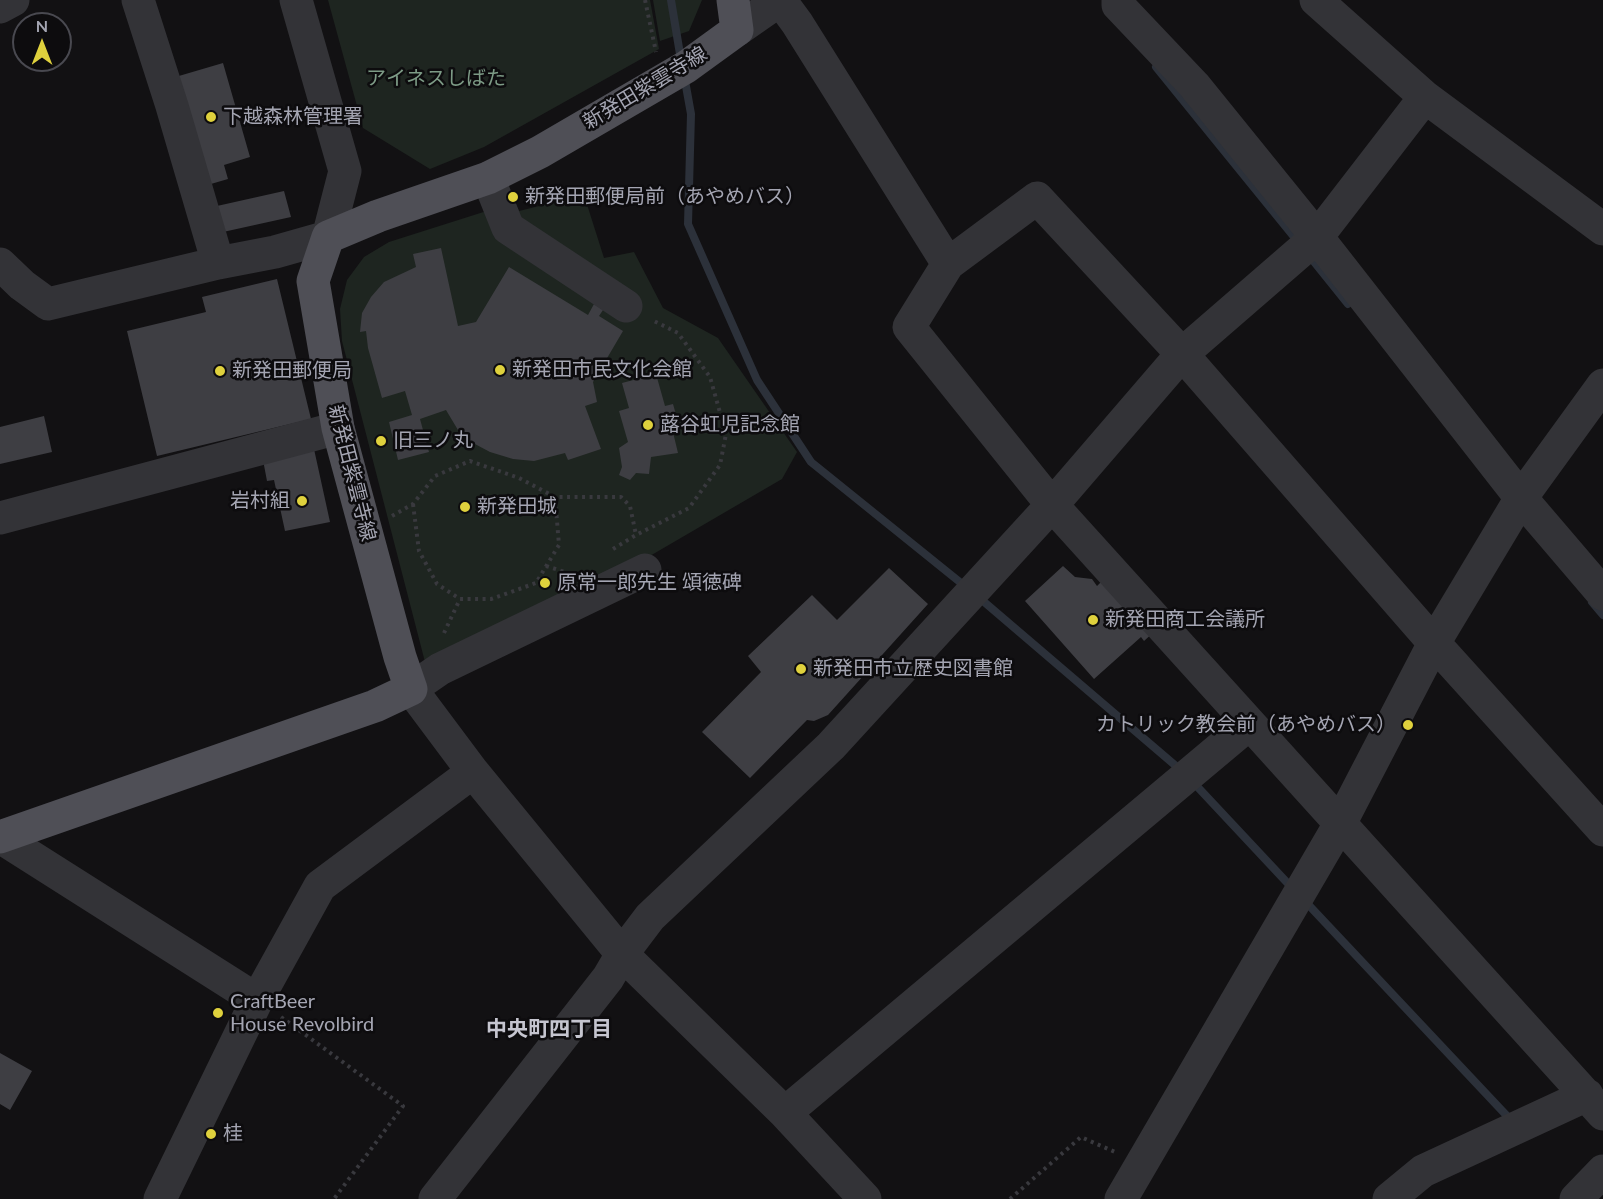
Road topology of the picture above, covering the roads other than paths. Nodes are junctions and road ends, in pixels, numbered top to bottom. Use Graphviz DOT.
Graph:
graph roads {
  1 [pos="14,0"];
  2 [pos="138,0"];
  3 [pos="296,0"];
  4 [pos="780,0"];
  5 [pos="1118,0"];
  6 [pos="1316,0"];
  7 [pos="0,7"];
  8 [pos="735,15"];
  9 [pos="1425,97"];
  10 [pos="488,178"];
  11 [pos="1603,229"];
  12 [pos="328,237"];
  13 [pos="1317,237"];
  14 [pos="218,263"];
  15 [pos="0,264"];
  16 [pos="948,264"];
  17 [pos="626,306"];
  18 [pos="1182,354"];
  19 [pos="1603,385"];
  20 [pos="338,428"];
  21 [pos="1521,498"];
  22 [pos="1052,505"];
  23 [pos="0,518"];
  24 [pos="645,570"];
  25 [pos="1603,594"];
  26 [pos="1434,643"];
  27 [pos="411,689"];
  28 [pos="1249,724"];
  29 [pos="473,772"];
  30 [pos="1341,822"];
  31 [pos="1603,830"];
  32 [pos="0,837"];
  33 [pos="622,954"];
  34 [pos="257,1000"];
  35 [pos="1595,1105"];
  36 [pos="785,1113"];
  37 [pos="1603,1171"];
  38 [pos="160,1199"];
  39 [pos="435,1199"];
  40 [pos="865,1199"];
  41 [pos="1121,1199"];
  42 [pos="1389,1199"];
  43 [pos="1576,1199"];
  1 -- 7 [label="street"];
  2 -- 14 [label="street"];
  3 -- 12 [label="street"];
  4 -- 8 [label="street"];
  4 -- 16 [label="street"];
  5 -- 13 [label="street"];
  6 -- 9 [label="street"];
  8 -- 10 [label="main road, 新発田紫雲寺線"];
  9 -- 11 [label="street"];
  9 -- 13 [label="street"];
  10 -- 12 [label="main road, 新発田紫雲寺線"];
  10 -- 17 [label="street"];
  12 -- 14 [label="street"];
  12 -- 20 [label="main road, 新発田紫雲寺線"];
  13 -- 18 [label="street"];
  13 -- 21 [label="street"];
  14 -- 15 [label="street"];
  16 -- 18 [label="street"];
  16 -- 22 [label="street"];
  18 -- 22 [label="street"];
  18 -- 26 [label="street"];
  19 -- 21 [label="street"];
  20 -- 23 [label="street"];
  20 -- 27 [label="main road, 新発田紫雲寺線"];
  21 -- 25 [label="street"];
  21 -- 26 [label="street"];
  22 -- 28 [label="street"];
  22 -- 33 [label="street"];
  24 -- 27 [label="street"];
  26 -- 30 [label="street"];
  26 -- 31 [label="street"];
  27 -- 29 [label="street"];
  27 -- 32 [label="main road"];
  28 -- 30 [label="street"];
  28 -- 36 [label="street"];
  29 -- 33 [label="street"];
  29 -- 34 [label="street"];
  30 -- 35 [label="street"];
  30 -- 41 [label="street"];
  32 -- 34 [label="street"];
  33 -- 36 [label="street"];
  33 -- 39 [label="street"];
  34 -- 38 [label="street"];
  35 -- 42 [label="street"];
  36 -- 40 [label="street"];
  37 -- 43 [label="street"];
}
